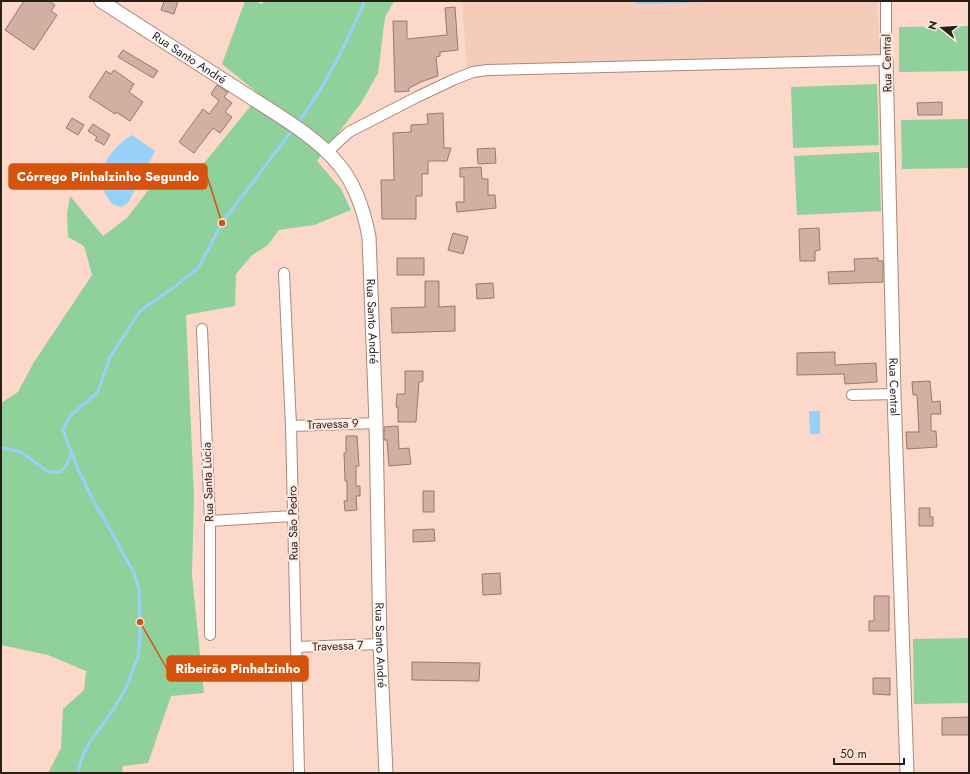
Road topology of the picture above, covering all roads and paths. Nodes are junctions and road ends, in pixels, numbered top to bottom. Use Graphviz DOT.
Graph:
graph roads {
  1 [pos="101,1"];
  2 [pos="886,1"];
  3 [pos="886,60"];
  4 [pos="327,152"];
  5 [pos="284,273"];
  6 [pos="202,329"];
  7 [pos="894,394"];
  8 [pos="852,395"];
  9 [pos="376,423"];
  10 [pos="291,426"];
  11 [pos="293,516"];
  12 [pos="210,521"];
  13 [pos="210,635"];
  14 [pos="380,644"];
  15 [pos="296,647"];
  16 [pos="299,773"];
  17 [pos="386,773"];
  18 [pos="907,773"];
  1 -- 4 [label="street, Rua Santo André"];
  2 -- 3 [label="street, Rua Central"];
  3 -- 4 [label="street"];
  3 -- 7 [label="street, Rua Central"];
  4 -- 9 [label="street, Rua Santo André"];
  5 -- 10 [label="street, Rua São Pedro"];
  6 -- 12 [label="street, Rua Santa Lúcia"];
  7 -- 8 [label="street"];
  7 -- 18 [label="street, Rua Central"];
  9 -- 10 [label="street, Travessa 9"];
  9 -- 14 [label="street, Rua Santo André"];
  10 -- 11 [label="street, Rua São Pedro"];
  11 -- 12 [label="street"];
  11 -- 15 [label="street, Rua São Pedro"];
  12 -- 13 [label="street, Rua Santa Lúcia"];
  14 -- 15 [label="street, Travessa 7"];
  14 -- 17 [label="street, Rua Santo André"];
  15 -- 16 [label="street, Rua São Pedro"];
}
